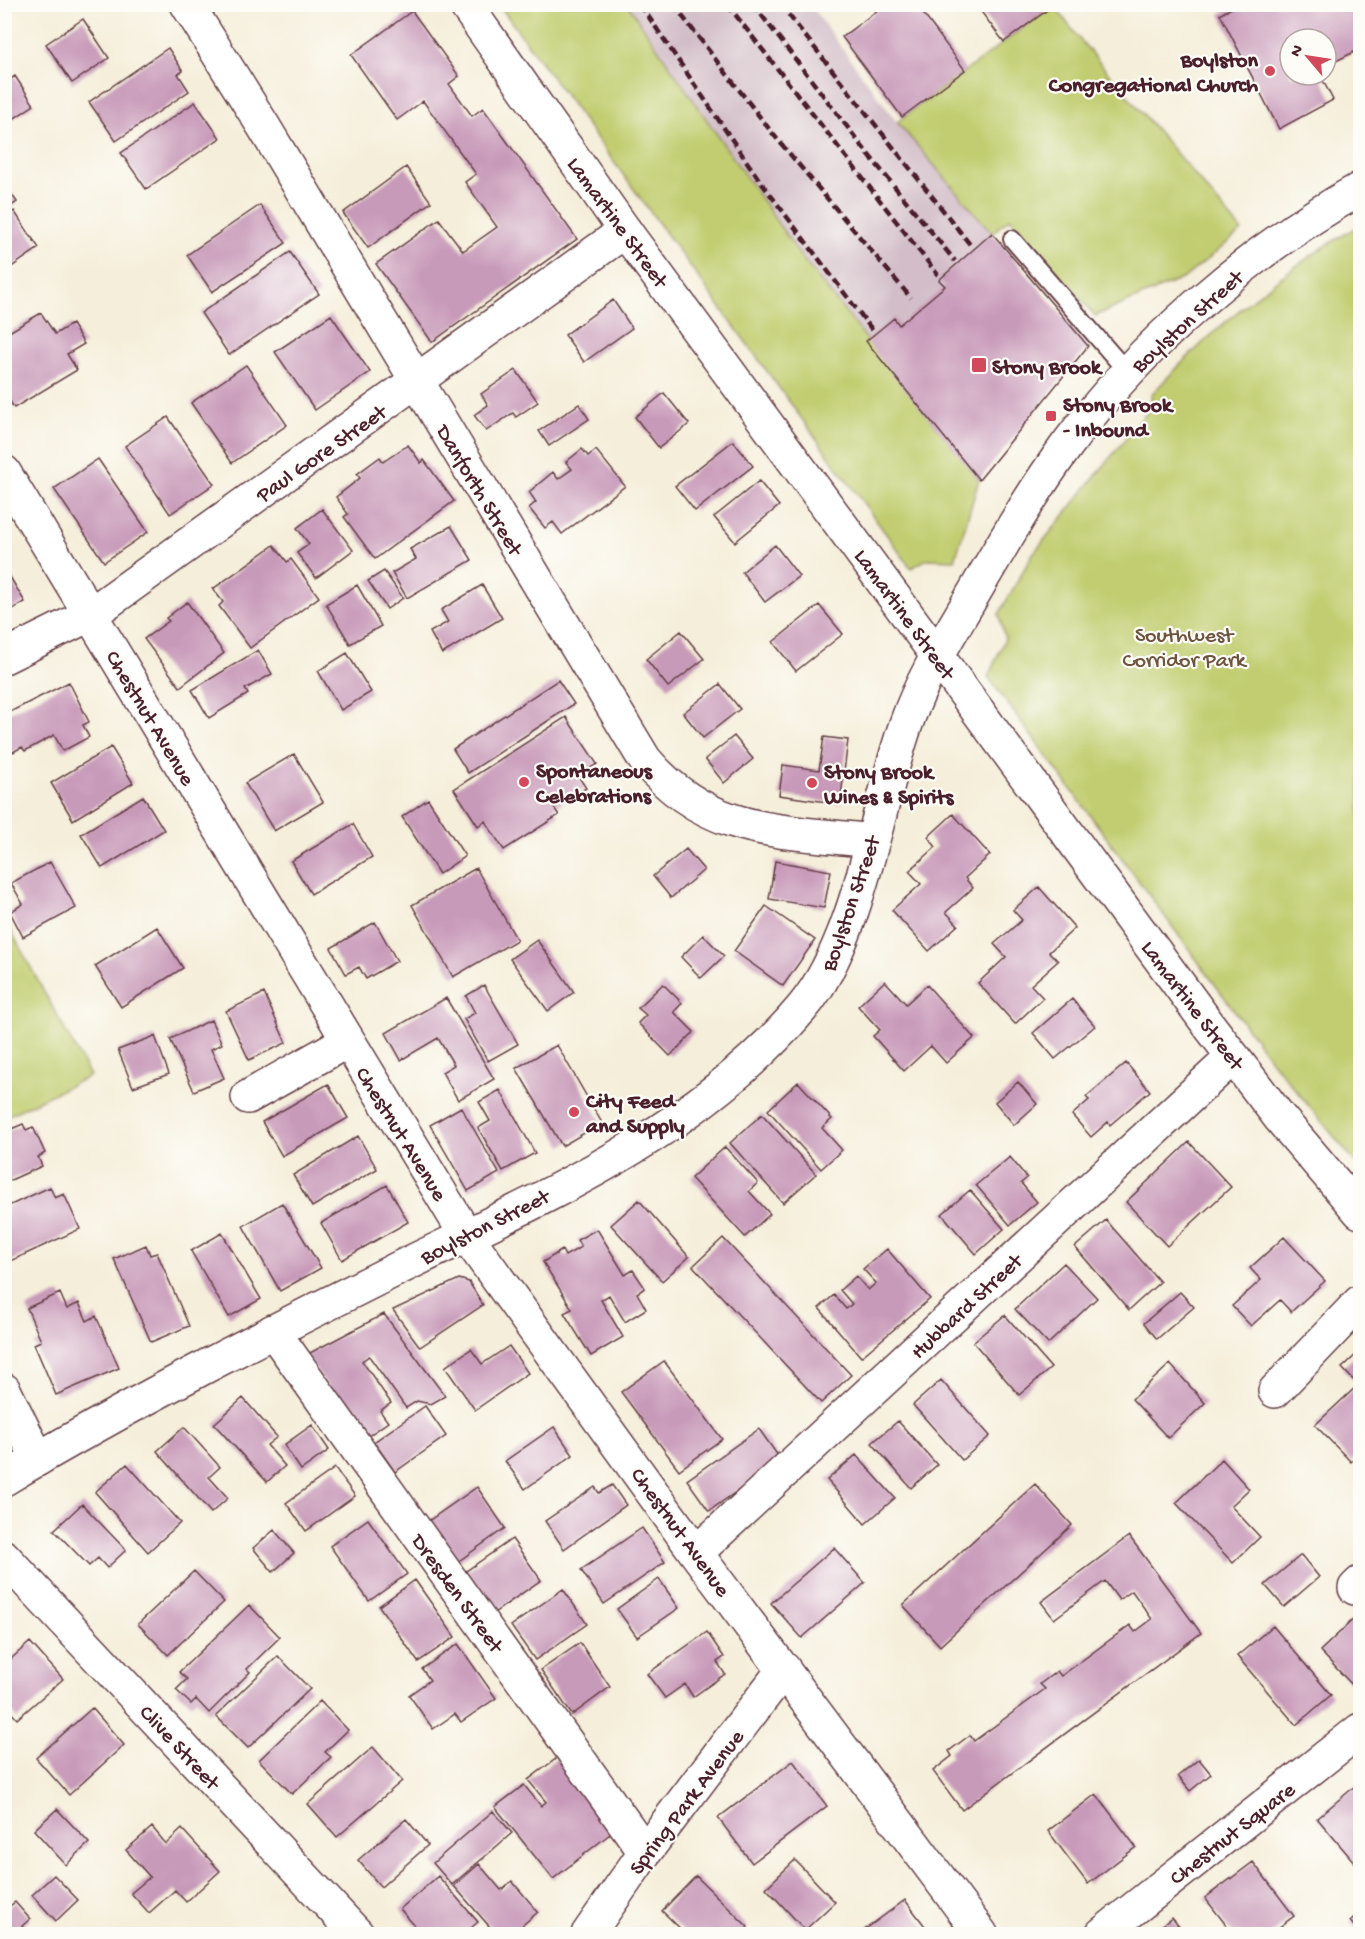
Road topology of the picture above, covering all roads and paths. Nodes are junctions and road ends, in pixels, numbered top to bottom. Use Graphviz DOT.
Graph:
graph roads {
  1 [pos="187,4"];
  2 [pos="465,4"];
  3 [pos="1360,189"];
  4 [pos="625,231"];
  5 [pos="1012,239"];
  6 [pos="1128,373"];
  7 [pos="417,382"];
  8 [pos="4,472"];
  9 [pos="91,614"];
  10 [pos="937,656"];
  11 [pos="4,657"];
  12 [pos="872,842"];
  13 [pos="347,1041"];
  14 [pos="1233,1057"];
  15 [pos="248,1097"];
  16 [pos="1360,1212"];
  17 [pos="466,1235"];
  18 [pos="1360,1302"];
  19 [pos="273,1331"];
  20 [pos="4,1390"];
  21 [pos="1275,1391"];
  22 [pos="38,1459"];
  23 [pos="4,1479"];
  24 [pos="696,1553"];
  25 [pos="4,1557"];
  26 [pos="784,1669"];
  27 [pos="1360,1730"];
  28 [pos="645,1852"];
  29 [pos="357,1935"];
  30 [pos="588,1935"];
  31 [pos="981,1935"];
  32 [pos="1102,1935"];
  1 -- 7 [label="street, Danforth Street"];
  2 -- 4 [label="street, Lamartine Street"];
  3 -- 6 [label="street, Boylston Street"];
  4 -- 7 [label="street, Paul Gore Street"];
  4 -- 10 [label="street, Lamartine Street"];
  5 -- 6 [label="lane"];
  6 -- 10 [label="street, Boylston Street"];
  7 -- 9 [label="street, Paul Gore Street"];
  7 -- 12 [label="street, Danforth Street"];
  8 -- 9 [label="street, Chestnut Avenue"];
  9 -- 11 [label="street, Paul Gore Street"];
  9 -- 13 [label="street, Chestnut Avenue"];
  10 -- 12 [label="street, Boylston Street"];
  10 -- 14 [label="street, Lamartine Street"];
  12 -- 17 [label="street, Boylston Street"];
  13 -- 15 [label="street"];
  13 -- 17 [label="street, Chestnut Avenue"];
  14 -- 16 [label="street, Lamartine Street"];
  14 -- 24 [label="street, Hubbard Street"];
  17 -- 19 [label="street, Boylston Street"];
  17 -- 24 [label="street, Chestnut Avenue"];
  18 -- 21 [label="street"];
  19 -- 22 [label="street, Boylston Street"];
  19 -- 28 [label="street, Dresden Street"];
  20 -- 22 [label="street"];
  22 -- 23 [label="street, Boylston Street"];
  24 -- 26 [label="street, Chestnut Avenue"];
  25 -- 29 [label="street, Clive Street"];
  26 -- 28 [label="street, Spring Park Avenue"];
  26 -- 31 [label="street, Chestnut Avenue"];
  27 -- 32 [label="street, Chestnut Square"];
  28 -- 30 [label="street, Spring Park Avenue"];
}
